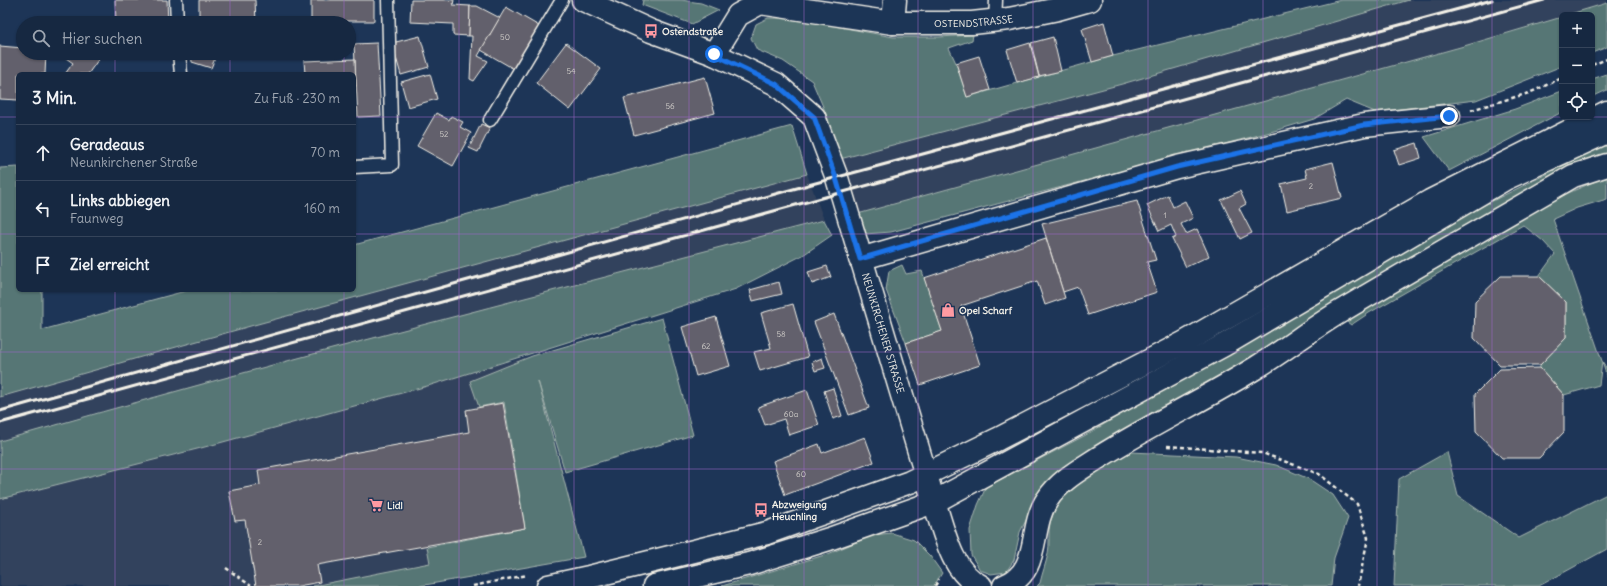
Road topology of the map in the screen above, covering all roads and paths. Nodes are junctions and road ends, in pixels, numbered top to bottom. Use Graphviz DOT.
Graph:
graph roads {
  1 [pos="176,0"];
  2 [pos="388,0"];
  3 [pos="562,0"];
  4 [pos="583,0"];
  5 [pos="895,0"];
  6 [pos="1090,0"];
  7 [pos="995,10"];
  8 [pos="177,16"];
  9 [pos="893,23"];
  10 [pos="714,54"];
  11 [pos="1607,59"];
  12 [pos="180,60"];
  13 [pos="1595,64"];
  14 [pos="181,72"];
  15 [pos="1559,79"];
  16 [pos="1607,112"];
  17 [pos="1449,116"];
  18 [pos="490,120"];
  19 [pos="1607,132"];
  20 [pos="1607,165"];
  21 [pos="356,167"];
  22 [pos="860,259"];
  23 [pos="1163,446"];
  24 [pos="926,475"];
  25 [pos="934,502"];
  26 [pos="226,568"];
  27 [pos="251,586"];
  28 [pos="548,586"];
  29 [pos="654,586"];
  30 [pos="981,586"];
  31 [pos="1004,586"];
  32 [pos="1358,586"];
  1 -- 8 [label="lane"];
  2 -- 21 [label="lane"];
  3 -- 18 [label="lane"];
  4 -- 10 [label="street, NEUNKIRCHENER STRASSE"];
  5 -- 9 [label="street"];
  6 -- 7 [label="street, OSTENDSTRASSE"];
  7 -- 9 [label="street, OSTENDSTRASSE"];
  9 -- 10 [label="street, OSTENDSTRASSE"];
  10 -- 22 [label="street, NEUNKIRCHENER STRASSE"];
  11 -- 13 [label="path"];
  12 -- 14 [label="lane"];
  15 -- 17 [label="path"];
  16 -- 24 [label="street"];
  17 -- 22 [label="street"];
  19 -- 25 [label="street"];
  20 -- 31 [label="street"];
  22 -- 24 [label="street, NEUNKIRCHENER STRASSE"];
  23 -- 32 [label="path"];
  24 -- 25 [label="street, NEUNKIRCHENER STRASSE"];
  24 -- 28 [label="street"];
  25 -- 29 [label="street"];
  25 -- 30 [label="street, NEUNKIRCHENER STRASSE"];
  26 -- 27 [label="path"];
}
